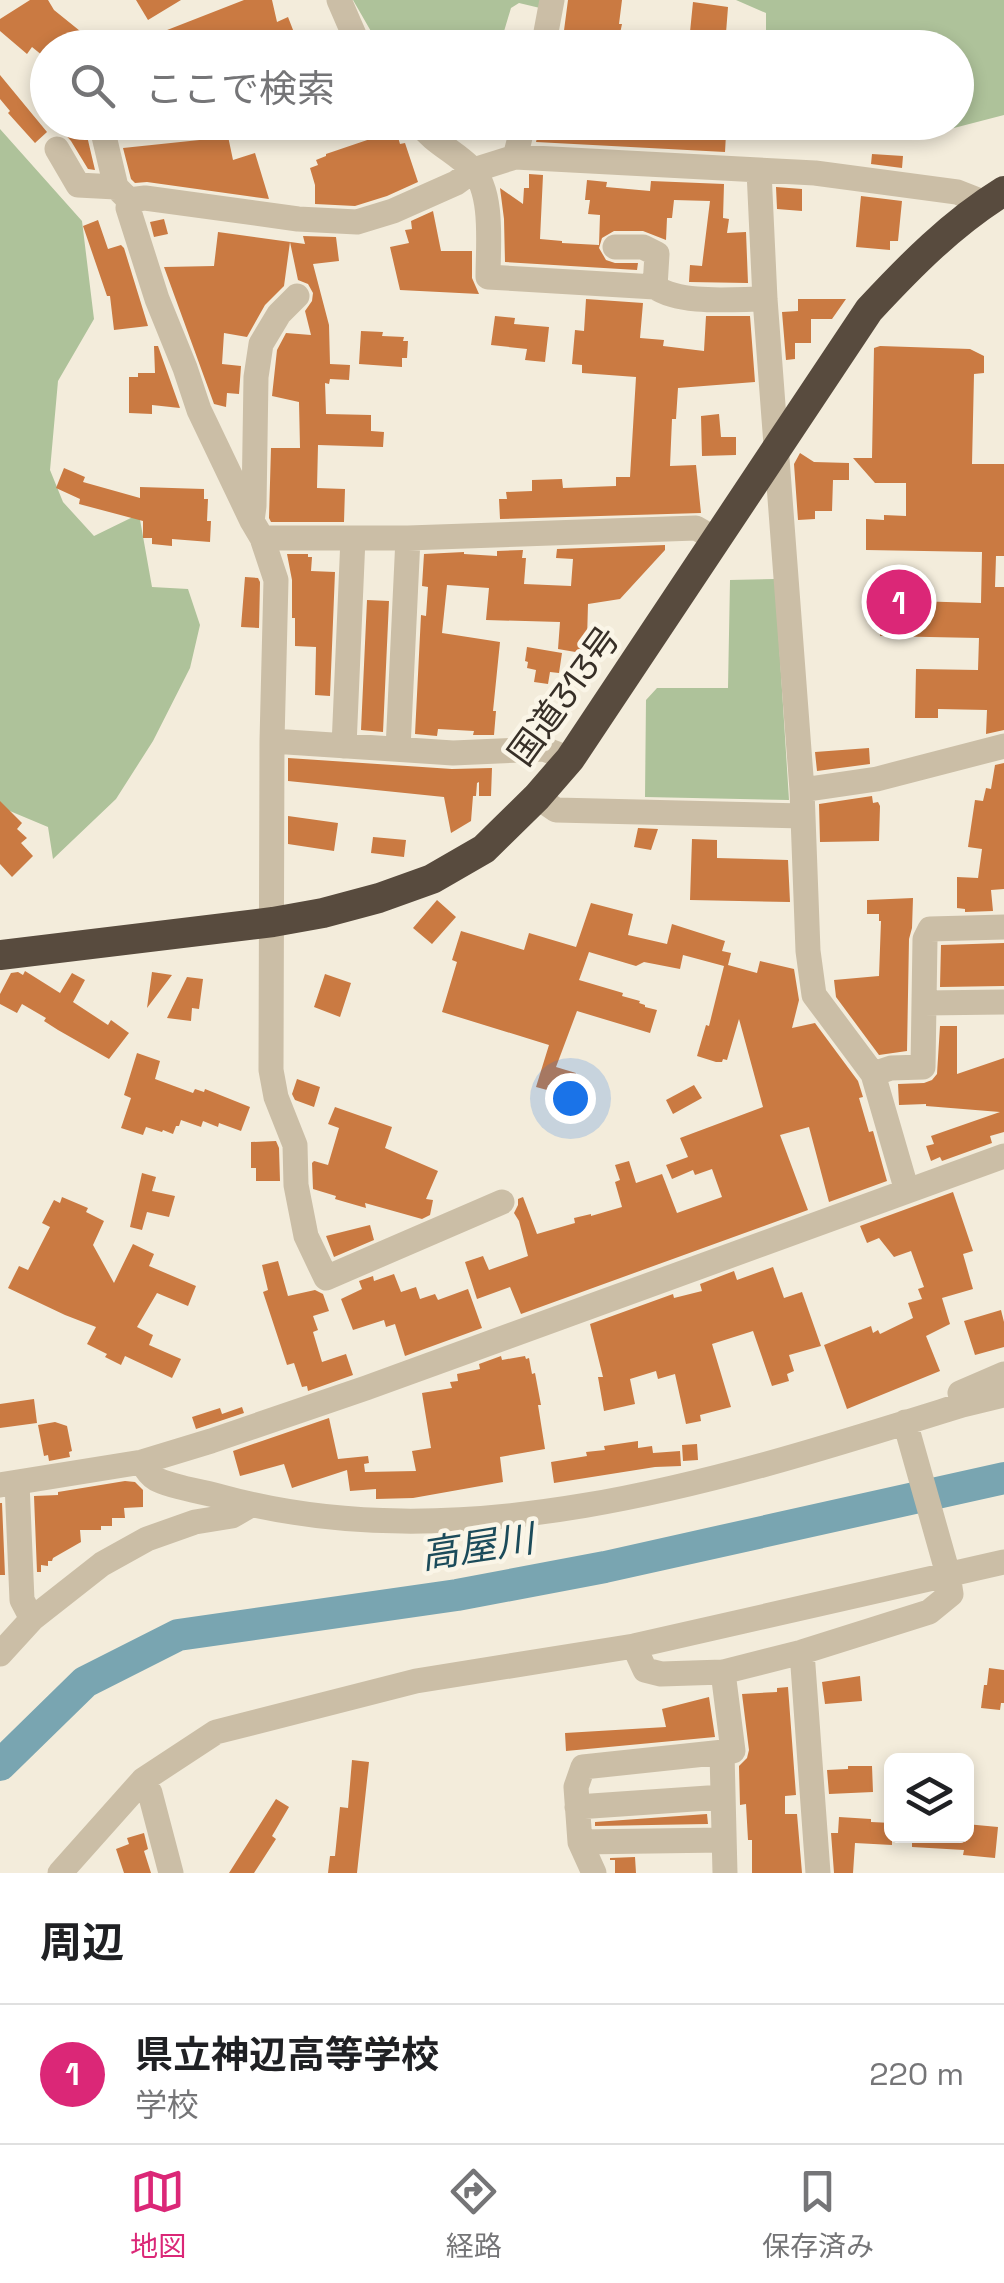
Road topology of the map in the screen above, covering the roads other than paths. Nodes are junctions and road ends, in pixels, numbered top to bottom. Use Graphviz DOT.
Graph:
graph roads {
  1 [pos="338,0"];
  2 [pos="552,0"];
  3 [pos="352,30"];
  4 [pos="546,30"];
  5 [pos="105,140"];
  6 [pos="432,140"];
  7 [pos="519,140"];
  8 [pos="56,149"];
  9 [pos="515,157"];
  10 [pos="474,170"];
  11 [pos="759,171"];
  12 [pos="122,194"];
  13 [pos="995,197"];
  14 [pos="615,247"];
  15 [pos="656,287"];
  16 [pos="297,296"];
  17 [pos="765,300"];
  18 [pos="776,450"];
  19 [pos="257,529"];
  20 [pos="353,538"];
  21 [pos="408,538"];
  22 [pos="717,540"];
  23 [pos="272,741"];
  24 [pos="344,746"];
  25 [pos="1004,746"];
  26 [pos="398,750"];
  27 [pos="570,759"];
  28 [pos="537,796"];
  29 [pos="802,803"];
  30 [pos="273,922"];
  31 [pos="1004,927"];
  32 [pos="0,955"];
  33 [pos="1004,1002"];
  34 [pos="924,1003"];
  35 [pos="873,1074"];
  36 [pos="1002,1161"];
  37 [pos="907,1191"];
  38 [pos="502,1202"];
  39 [pos="1004,1374"];
  40 [pos="1004,1395"];
  41 [pos="912,1420"];
  42 [pos="142,1462"];
  43 [pos="9,1484"];
  44 [pos="251,1505"];
  45 [pos="1004,1562"];
  46 [pos="1004,1577"];
  47 [pos="949,1584"];
  48 [pos="32,1619"];
  49 [pos="634,1646"];
  50 [pos="802,1652"];
  51 [pos="0,1654"];
  52 [pos="722,1672"];
  53 [pos="722,1753"];
  54 [pos="143,1780"];
  55 [pos="723,1797"];
  56 [pos="577,1807"];
  57 [pos="723,1840"];
  58 [pos="580,1842"];
  59 [pos="60,1873"];
  60 [pos="172,1873"];
  61 [pos="594,1873"];
  62 [pos="725,1873"];
  63 [pos="818,1873"];
  1 -- 3 [label="street"];
  2 -- 4 [label="street"];
  5 -- 12 [label="street"];
  6 -- 10 [label="street"];
  7 -- 9 [label="street"];
  8 -- 12 [label="street"];
  9 -- 10 [label="street"];
  9 -- 11 [label="street"];
  10 -- 12 [label="street"];
  10 -- 15 [label="street"];
  11 -- 13 [label="street"];
  11 -- 17 [label="street"];
  12 -- 19 [label="street"];
  13 -- 18 [label="highway, 国道313号"];
  14 -- 15 [label="street"];
  15 -- 17 [label="street"];
  16 -- 19 [label="street"];
  17 -- 18 [label="street"];
  18 -- 22 [label="highway, 国道313号"];
  18 -- 29 [label="street"];
  19 -- 20 [label="street"];
  19 -- 23 [label="street"];
  20 -- 21 [label="street"];
  20 -- 24 [label="street"];
  21 -- 22 [label="street"];
  21 -- 26 [label="street"];
  22 -- 27 [label="highway, 国道313号"];
  23 -- 24 [label="street"];
  23 -- 30 [label="street"];
  24 -- 26 [label="street"];
  25 -- 29 [label="street"];
  26 -- 27 [label="street"];
  27 -- 28 [label="highway, 国道313号"];
  28 -- 29 [label="street"];
  28 -- 30 [label="highway, 国道313号"];
  29 -- 35 [label="street"];
  30 -- 32 [label="highway, 国道313号"];
  30 -- 38 [label="street"];
  31 -- 34 [label="street"];
  33 -- 34 [label="street"];
  34 -- 35 [label="street"];
  35 -- 37 [label="street"];
  36 -- 37 [label="street"];
  37 -- 42 [label="street"];
  39 -- 41 [label="street"];
  40 -- 41 [label="street"];
  41 -- 44 [label="street"];
  41 -- 47 [label="street"];
  42 -- 43 [label="street"];
  42 -- 44 [label="street"];
  43 -- 48 [label="street"];
  44 -- 48 [label="street"];
  45 -- 47 [label="street"];
  46 -- 47 [label="street"];
  47 -- 49 [label="street"];
  47 -- 50 [label="street"];
  48 -- 51 [label="street"];
  49 -- 52 [label="street"];
  49 -- 54 [label="street"];
  50 -- 52 [label="street"];
  50 -- 63 [label="street"];
  52 -- 53 [label="street"];
  53 -- 55 [label="street"];
  53 -- 56 [label="street"];
  54 -- 59 [label="street"];
  54 -- 60 [label="street"];
  55 -- 56 [label="street"];
  55 -- 57 [label="street"];
  56 -- 58 [label="street"];
  57 -- 58 [label="street"];
  57 -- 62 [label="street"];
  58 -- 61 [label="street"];
}
